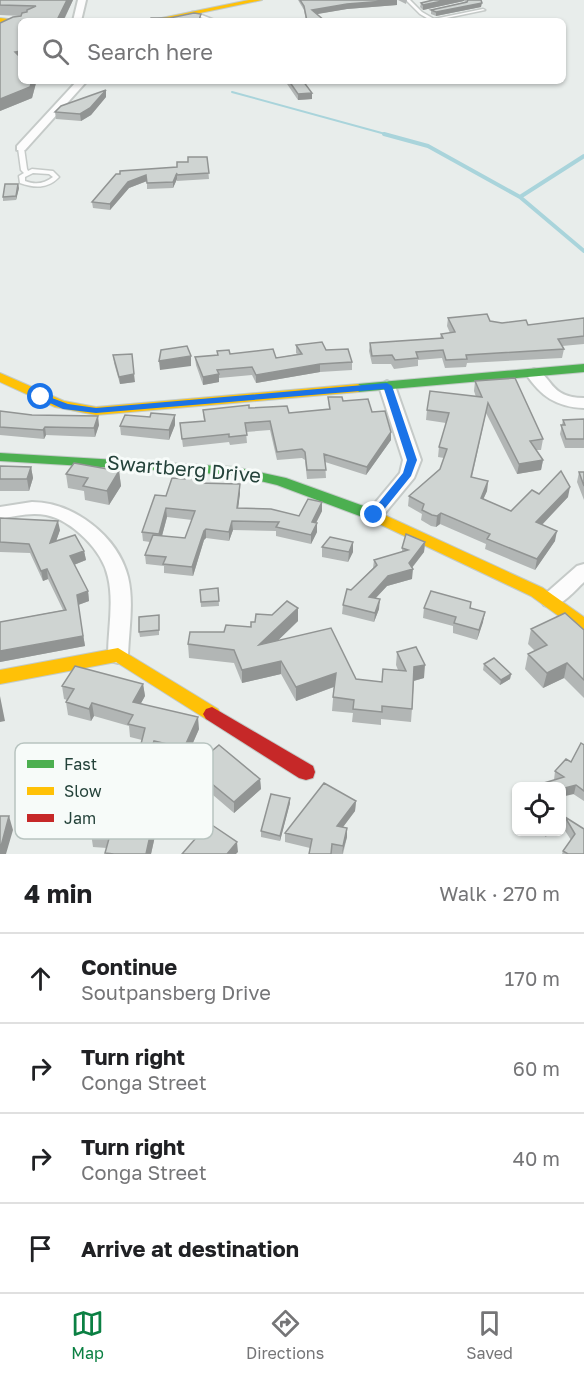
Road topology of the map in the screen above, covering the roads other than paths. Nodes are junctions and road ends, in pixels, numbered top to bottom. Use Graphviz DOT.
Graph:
graph roads {
  1 [pos="82,0"];
  2 [pos="259,0"];
  3 [pos="408,0"];
  4 [pos="422,3"];
  5 [pos="413,5"];
  6 [pos="483,10"];
  7 [pos="432,11"];
  8 [pos="193,13"];
  9 [pos="421,13"];
  10 [pos="78,18"];
  11 [pos="167,18"];
  12 [pos="207,18"];
  13 [pos="428,18"];
  14 [pos="446,18"];
  15 [pos="0,20"];
  16 [pos="18,21"];
  17 [pos="79,84"];
  18 [pos="21,148"];
  19 [pos="28,173"];
  20 [pos="584,368"];
  21 [pos="534,374"];
  22 [pos="0,377"];
  23 [pos="387,386"];
  24 [pos="584,403"];
  25 [pos="0,457"];
  26 [pos="0,513"];
  27 [pos="374,515"];
  28 [pos="584,571"];
  29 [pos="551,600"];
  30 [pos="584,626"];
  31 [pos="118,656"];
  32 [pos="0,677"];
  33 [pos="306,772"];
  1 -- 10 [label="street"];
  2 -- 8 [label="street"];
  3 -- 5 [label="lane"];
  4 -- 5 [label="lane"];
  5 -- 9 [label="lane"];
  6 -- 14 [label="lane"];
  7 -- 9 [label="lane"];
  8 -- 11 [label="street"];
  8 -- 12 [label="lane"];
  9 -- 13 [label="lane"];
  15 -- 16 [label="street"];
  17 -- 18 [label="street"];
  18 -- 19 [label="lane"];
  19 -- 19 [label="lane"];
  20 -- 21 [label="street"];
  21 -- 23 [label="street"];
  21 -- 24 [label="street"];
  22 -- 23 [label="street"];
  23 -- 27 [label="street"];
  25 -- 27 [label="street, Swartberg Drive"];
  26 -- 31 [label="street"];
  27 -- 29 [label="street, Swartberg Drive"];
  28 -- 29 [label="street"];
  29 -- 30 [label="street, Swartberg Drive"];
  31 -- 32 [label="street"];
  31 -- 33 [label="street"];
}
